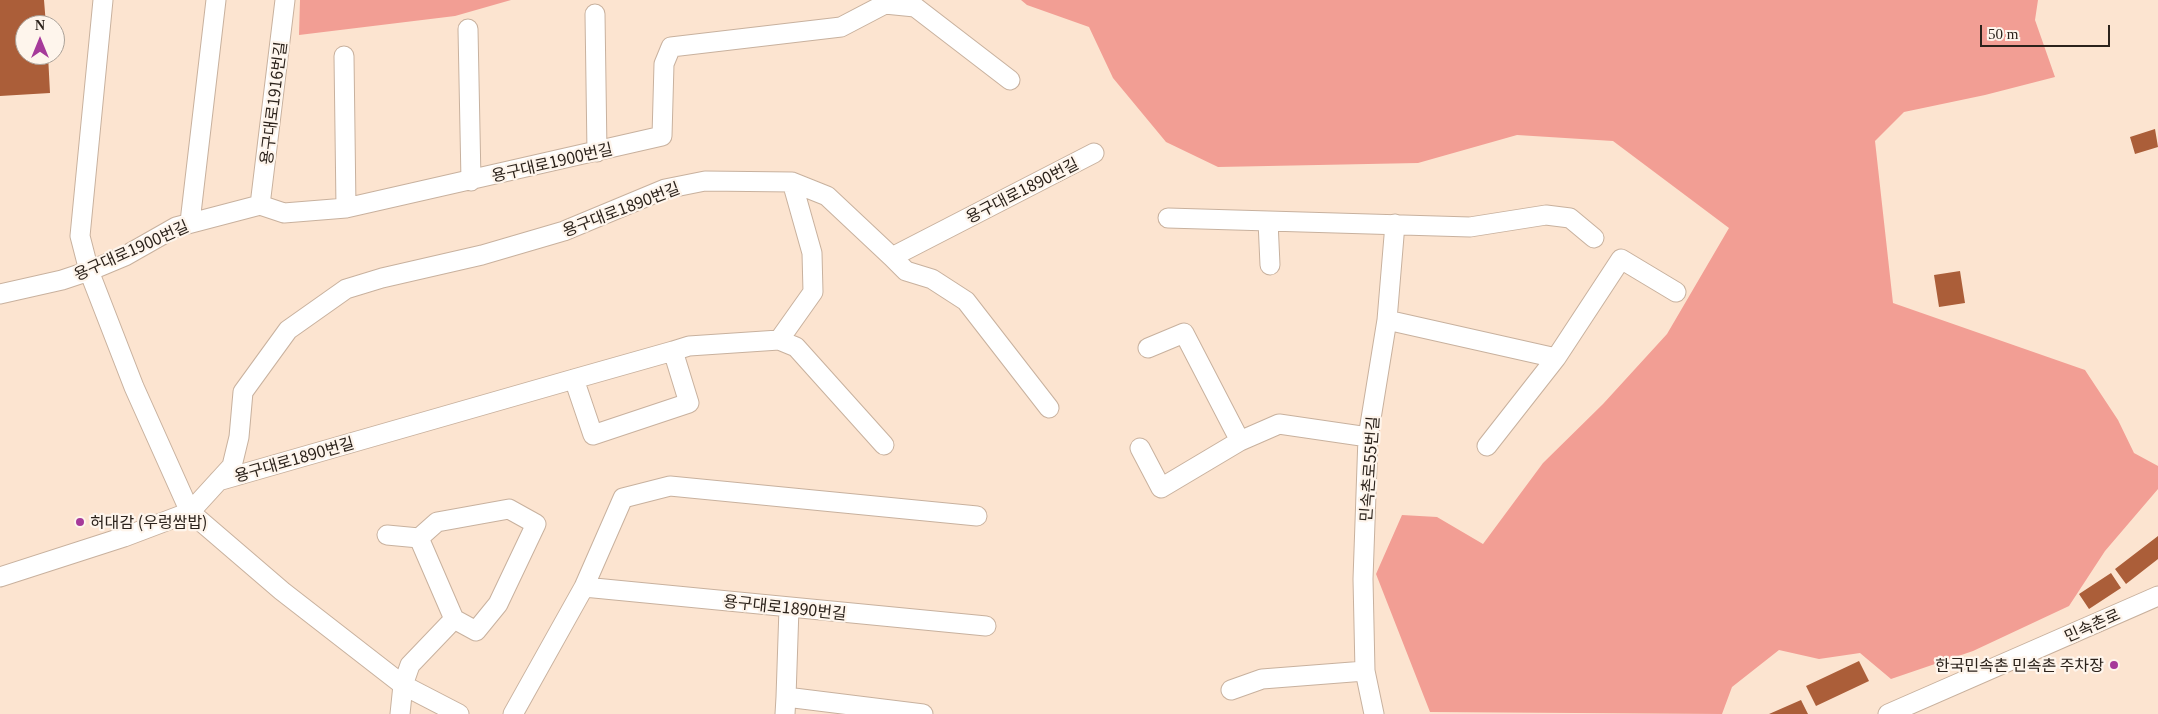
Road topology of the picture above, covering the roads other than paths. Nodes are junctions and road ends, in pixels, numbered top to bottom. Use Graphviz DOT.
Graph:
graph roads {
  1 [pos="103,0"];
  2 [pos="216,0"];
  3 [pos="285,0"];
  4 [pos="595,14"];
  5 [pos="468,28"];
  6 [pos="344,56"];
  7 [pos="1010,80"];
  8 [pos="596,152"];
  9 [pos="1094,153"];
  10 [pos="471,181"];
  11 [pos="792,182"];
  12 [pos="260,205"];
  13 [pos="346,208"];
  14 [pos="1168,218"];
  15 [pos="1268,221"];
  16 [pos="190,222"];
  17 [pos="1395,224"];
  18 [pos="1594,238"];
  19 [pos="892,257"];
  20 [pos="1270,265"];
  21 [pos="89,271"];
  22 [pos="1676,292"];
  23 [pos="0,294"];
  24 [pos="1388,320"];
  25 [pos="779,340"];
  26 [pos="1148,348"];
  27 [pos="673,351"];
  28 [pos="1556,358"];
  29 [pos="574,379"];
  30 [pos="1048,408"];
  31 [pos="1368,437"];
  32 [pos="1240,441"];
  33 [pos="884,444"];
  34 [pos="1488,446"];
  35 [pos="1140,448"];
  36 [pos="217,481"];
  37 [pos="190,512"];
  38 [pos="977,516"];
  39 [pos="386,535"];
  40 [pos="419,538"];
  41 [pos="0,577"];
  42 [pos="584,587"];
  43 [pos="2158,596"];
  44 [pos="789,608"];
  45 [pos="454,619"];
  46 [pos="986,626"];
  47 [pos="1364,671"];
  48 [pos="403,686"];
  49 [pos="1231,690"];
  50 [pos="786,706"];
  51 [pos="400,714"];
  52 [pos="460,714"];
  53 [pos="513,714"];
  54 [pos="923,714"];
  55 [pos="1374,714"];
  56 [pos="1888,714"];
  1 -- 21 [label="street"];
  2 -- 16 [label="street"];
  3 -- 12 [label="street, 용구대로1916번길"];
  4 -- 8 [label="street"];
  5 -- 10 [label="street"];
  6 -- 13 [label="street"];
  7 -- 8 [label="street, 용구대로1900번길"];
  8 -- 10 [label="street, 용구대로1900번길"];
  9 -- 19 [label="street, 용구대로1890번길"];
  10 -- 13 [label="street, 용구대로1900번길"];
  11 -- 19 [label="street, 용구대로1890번길"];
  11 -- 25 [label="street"];
  11 -- 36 [label="street, 용구대로1890번길"];
  12 -- 13 [label="street, 용구대로1900번길"];
  12 -- 16 [label="street, 용구대로1900번길"];
  14 -- 15 [label="street"];
  15 -- 17 [label="street"];
  15 -- 20 [label="street"];
  16 -- 21 [label="street, 용구대로1900번길"];
  17 -- 18 [label="street"];
  17 -- 24 [label="street, 민속촌로55번길"];
  19 -- 30 [label="street"];
  21 -- 23 [label="street, 용구대로1900번길"];
  21 -- 37 [label="street"];
  22 -- 28 [label="street"];
  24 -- 28 [label="street"];
  24 -- 31 [label="street, 민속촌로55번길"];
  25 -- 27 [label="street, 용구대로1890번길"];
  25 -- 33 [label="street"];
  26 -- 32 [label="street"];
  27 -- 29 [label="street, 용구대로1890번길"];
  27 -- 29 [label="street"];
  28 -- 34 [label="street"];
  29 -- 36 [label="street, 용구대로1890번길"];
  31 -- 32 [label="street"];
  31 -- 47 [label="street, 민속촌로55번길"];
  32 -- 35 [label="street"];
  36 -- 37 [label="street, 용구대로1890번길"];
  37 -- 41 [label="street, 용구대로1890번길"];
  37 -- 48 [label="street"];
  38 -- 42 [label="street"];
  39 -- 40 [label="street"];
  40 -- 45 [label="street"];
  40 -- 45 [label="street"];
  42 -- 44 [label="street, 용구대로1890번길"];
  42 -- 53 [label="street"];
  43 -- 56 [label="street, 민속촌로"];
  44 -- 46 [label="street, 용구대로1890번길"];
  44 -- 50 [label="street"];
  45 -- 48 [label="street"];
  47 -- 49 [label="street"];
  47 -- 55 [label="street, 민속촌로55번길"];
  48 -- 51 [label="street"];
  48 -- 52 [label="street"];
  50 -- 54 [label="street"];
}
